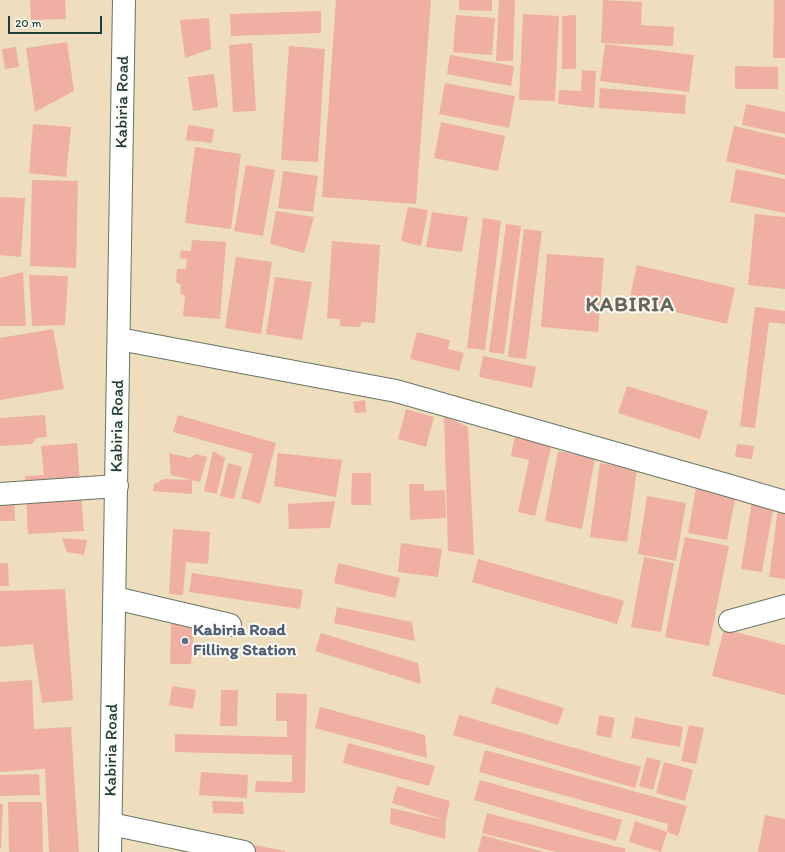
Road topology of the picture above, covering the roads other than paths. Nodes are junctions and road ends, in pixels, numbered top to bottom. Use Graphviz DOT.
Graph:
graph roads {
  1 [pos="124,0"];
  2 [pos="119,339"];
  3 [pos="117,486"];
  4 [pos="0,494"];
  5 [pos="785,502"];
  6 [pos="115,598"];
  7 [pos="785,606"];
  8 [pos="730,621"];
  9 [pos="230,625"];
  10 [pos="111,824"];
  11 [pos="110,852"];
  12 [pos="244,852"];
  1 -- 2 [label="street, Kabiria Road"];
  2 -- 3 [label="street, Kabiria Road"];
  2 -- 5 [label="street"];
  3 -- 4 [label="street"];
  3 -- 6 [label="street, Kabiria Road"];
  6 -- 9 [label="street"];
  6 -- 10 [label="street, Kabiria Road"];
  7 -- 8 [label="street"];
  10 -- 11 [label="street, Kabiria Road"];
  10 -- 12 [label="street"];
}
